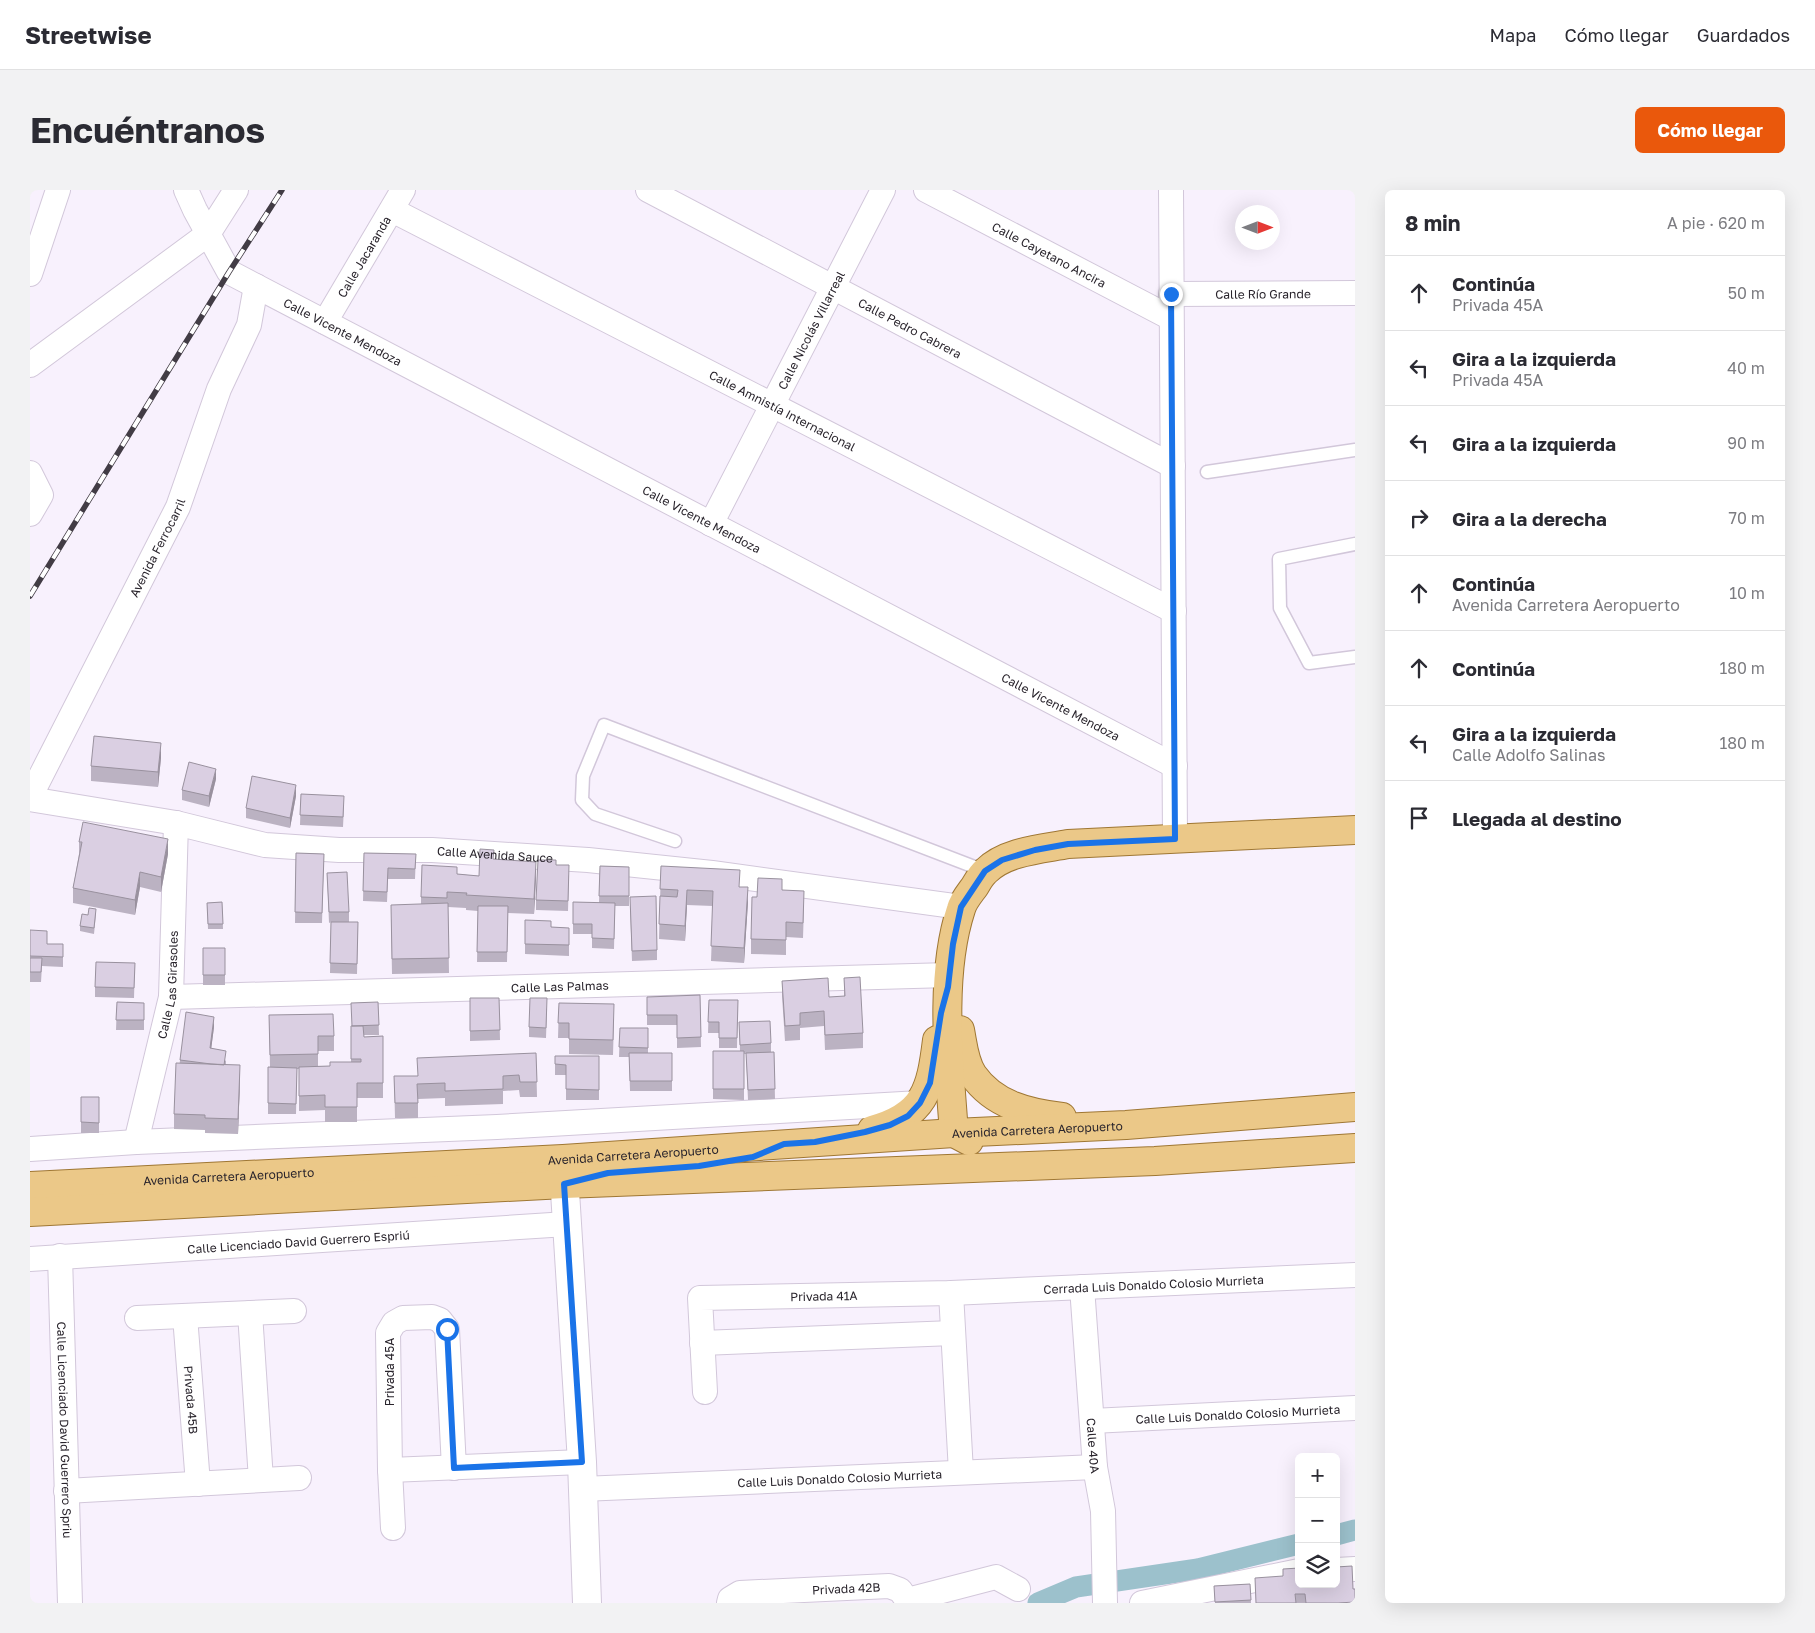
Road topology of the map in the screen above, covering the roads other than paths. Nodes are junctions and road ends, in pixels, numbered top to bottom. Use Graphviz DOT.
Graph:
graph roads {
  1 [pos="58,190"];
  2 [pos="186,190"];
  3 [pos="236,190"];
  4 [pos="648,190"];
  5 [pos="883,190"];
  6 [pos="926,190"];
  7 [pos="1170,190"];
  8 [pos="397,200"];
  9 [pos="208,234"];
  10 [pos="30,274"];
  11 [pos="256,286"];
  12 [pos="832,288"];
  13 [pos="1171,294"];
  14 [pos="1355,294"];
  15 [pos="1171,318"];
  16 [pos="325,322"];
  17 [pos="30,365"];
  18 [pos="772,406"];
  19 [pos="1355,450"];
  20 [pos="1173,466"];
  21 [pos="1207,472"];
  22 [pos="30,473"];
  23 [pos="30,514"];
  24 [pos="711,524"];
  25 [pos="1355,544"];
  26 [pos="1174,610"];
  27 [pos="1355,657"];
  28 [pos="1175,766"];
  29 [pos="30,798"];
  30 [pos="176,823"];
  31 [pos="1355,830"];
  32 [pos="1175,839"];
  33 [pos="676,841"];
  34 [pos="985,871"];
  35 [pos="961,907"];
  36 [pos="949,981"];
  37 [pos="171,997"];
  38 [pos="920,1103"];
  39 [pos="1355,1108"];
  40 [pos="1126,1125"];
  41 [pos="954,1133"];
  42 [pos="136,1142"];
  43 [pos="815,1142"];
  44 [pos="1355,1148"];
  45 [pos="30,1149"];
  46 [pos="1101,1163"];
  47 [pos="564,1172"];
  48 [pos="30,1186"];
  49 [pos="30,1212"];
  50 [pos="567,1224"];
  51 [pos="60,1256"];
  52 [pos="30,1259"];
  53 [pos="1355,1275"];
  54 [pos="1082,1287"];
  55 [pos="951,1293"];
  56 [pos="294,1311"];
  57 [pos="250,1313"];
  58 [pos="185,1316"];
  59 [pos="137,1318"];
  60 [pos="953,1333"];
  61 [pos="702,1342"];
  62 [pos="705,1392"];
  63 [pos="1355,1408"];
  64 [pos="1092,1421"];
  65 [pos="582,1462"];
  66 [pos="1095,1467"];
  67 [pos="454,1468"];
  68 [pos="390,1470"];
  69 [pos="961,1472"];
  70 [pos="299,1478"];
  71 [pos="261,1480"];
  72 [pos="198,1484"];
  73 [pos="582,1489"];
  74 [pos="66,1491"];
  75 [pos="393,1528"];
  76 [pos="1340,1570"];
  77 [pos="1355,1570"];
  78 [pos="1295,1572"];
  79 [pos="1018,1589"];
  80 [pos="1105,1599"];
  81 [pos="906,1601"];
  82 [pos="70,1603"];
  83 [pos="572,1603"];
  84 [pos="587,1603"];
  85 [pos="729,1603"];
  86 [pos="1142,1603"];
  1 -- 10 [label="street"];
  2 -- 9 [label="street"];
  3 -- 9 [label="street"];
  4 -- 12 [label="street, Calle Pedro Cabrera"];
  5 -- 12 [label="street, Calle Nicolás Villarreal"];
  6 -- 15 [label="street, Calle Cayetano Ancira"];
  7 -- 13 [label="street"];
  8 -- 16 [label="street, Calle Jacaranda"];
  8 -- 18 [label="street, Calle Amnistía Internacional"];
  9 -- 11 [label="street, Calle Vicente Mendoza"];
  9 -- 17 [label="street"];
  11 -- 16 [label="street, Calle Vicente Mendoza"];
  11 -- 29 [label="street, Avenida Ferrocarril"];
  12 -- 18 [label="street, Calle Nicolás Villarreal"];
  12 -- 20 [label="street, Calle Pedro Cabrera"];
  13 -- 14 [label="street, Calle Río Grande"];
  13 -- 15 [label="street"];
  15 -- 20 [label="street"];
  16 -- 24 [label="street, Calle Vicente Mendoza"];
  18 -- 24 [label="street, Calle Nicolás Villarreal"];
  18 -- 26 [label="street, Calle Amnistía Internacional"];
  19 -- 21 [label="lane"];
  20 -- 26 [label="street"];
  22 -- 23 [label="street"];
  24 -- 28 [label="street, Calle Vicente Mendoza"];
  25 -- 27 [label="lane"];
  26 -- 28 [label="street"];
  28 -- 32 [label="street"];
  29 -- 30 [label="street, Calle Avenida Sauce"];
  30 -- 35 [label="street, Calle Avenida Sauce"];
  30 -- 37 [label="street, Calle Las Girasoles"];
  31 -- 32 [label="main road"];
  32 -- 34 [label="main road"];
  33 -- 34 [label="lane"];
  34 -- 35 [label="main road"];
  35 -- 36 [label="main road"];
  36 -- 37 [label="street, Calle Las Palmas"];
  36 -- 38 [label="main road"];
  36 -- 40 [label="main road"];
  36 -- 41 [label="main road"];
  37 -- 42 [label="street, Calle Las Girasoles"];
  38 -- 42 [label="street"];
  38 -- 43 [label="main road"];
  39 -- 40 [label="main road, Avenida Carretera Aeropuerto"];
  40 -- 41 [label="main road, Avenida Carretera Aeropuerto"];
  41 -- 43 [label="main road, Avenida Carretera Aeropuerto"];
  41 -- 46 [label="main road"];
  42 -- 45 [label="street"];
  43 -- 47 [label="main road, Avenida Carretera Aeropuerto"];
  44 -- 46 [label="main road, Avenida Carretera Aeropuerto"];
  46 -- 47 [label="main road, Avenida Carretera Aeropuerto"];
  47 -- 48 [label="main road, Avenida Carretera Aeropuerto"];
  47 -- 49 [label="main road, Avenida Carretera Aeropuerto"];
  47 -- 50 [label="street"];
  50 -- 51 [label="street, Calle Licenciado David Guerrero Espriú"];
  50 -- 65 [label="street"];
  51 -- 52 [label="street, Calle Licenciado David Guerrero Espriú"];
  51 -- 74 [label="street, Calle Licenciado David Guerrero Spriu"];
  53 -- 54 [label="street, Cerrada Luis Donaldo Colosio Murrieta"];
  54 -- 55 [label="street, Cerrada Luis Donaldo Colosio Murrieta"];
  54 -- 64 [label="street, Calle 40A"];
  55 -- 60 [label="street"];
  55 -- 61 [label="street, Privada 41A"];
  56 -- 57 [label="street"];
  57 -- 58 [label="street"];
  57 -- 71 [label="street"];
  58 -- 59 [label="street"];
  58 -- 72 [label="street, Privada 45B"];
  60 -- 61 [label="street"];
  60 -- 69 [label="street"];
  61 -- 62 [label="street, Privada 41A"];
  63 -- 64 [label="street, Calle Luis Donaldo Colosio Murrieta"];
  64 -- 66 [label="street, Calle 40A"];
  65 -- 67 [label="street"];
  65 -- 73 [label="street"];
  66 -- 69 [label="street, Calle Luis Donaldo Colosio Murrieta"];
  66 -- 80 [label="street, Calle 40A"];
  67 -- 68 [label="street"];
  67 -- 68 [label="street, Privada 45A"];
  68 -- 75 [label="street, Privada 45A"];
  69 -- 73 [label="street, Calle Luis Donaldo Colosio Murrieta"];
  70 -- 71 [label="street"];
  71 -- 72 [label="street"];
  72 -- 74 [label="street"];
  73 -- 84 [label="street"];
  74 -- 82 [label="street, Calle Licenciado David Guerrero Spriu"];
  76 -- 77 [label="street"];
  78 -- 86 [label="street"];
  79 -- 81 [label="street, Privada 42B"];
  81 -- 85 [label="street, Privada 42B"];
  83 -- 84 [label="street"];
}
